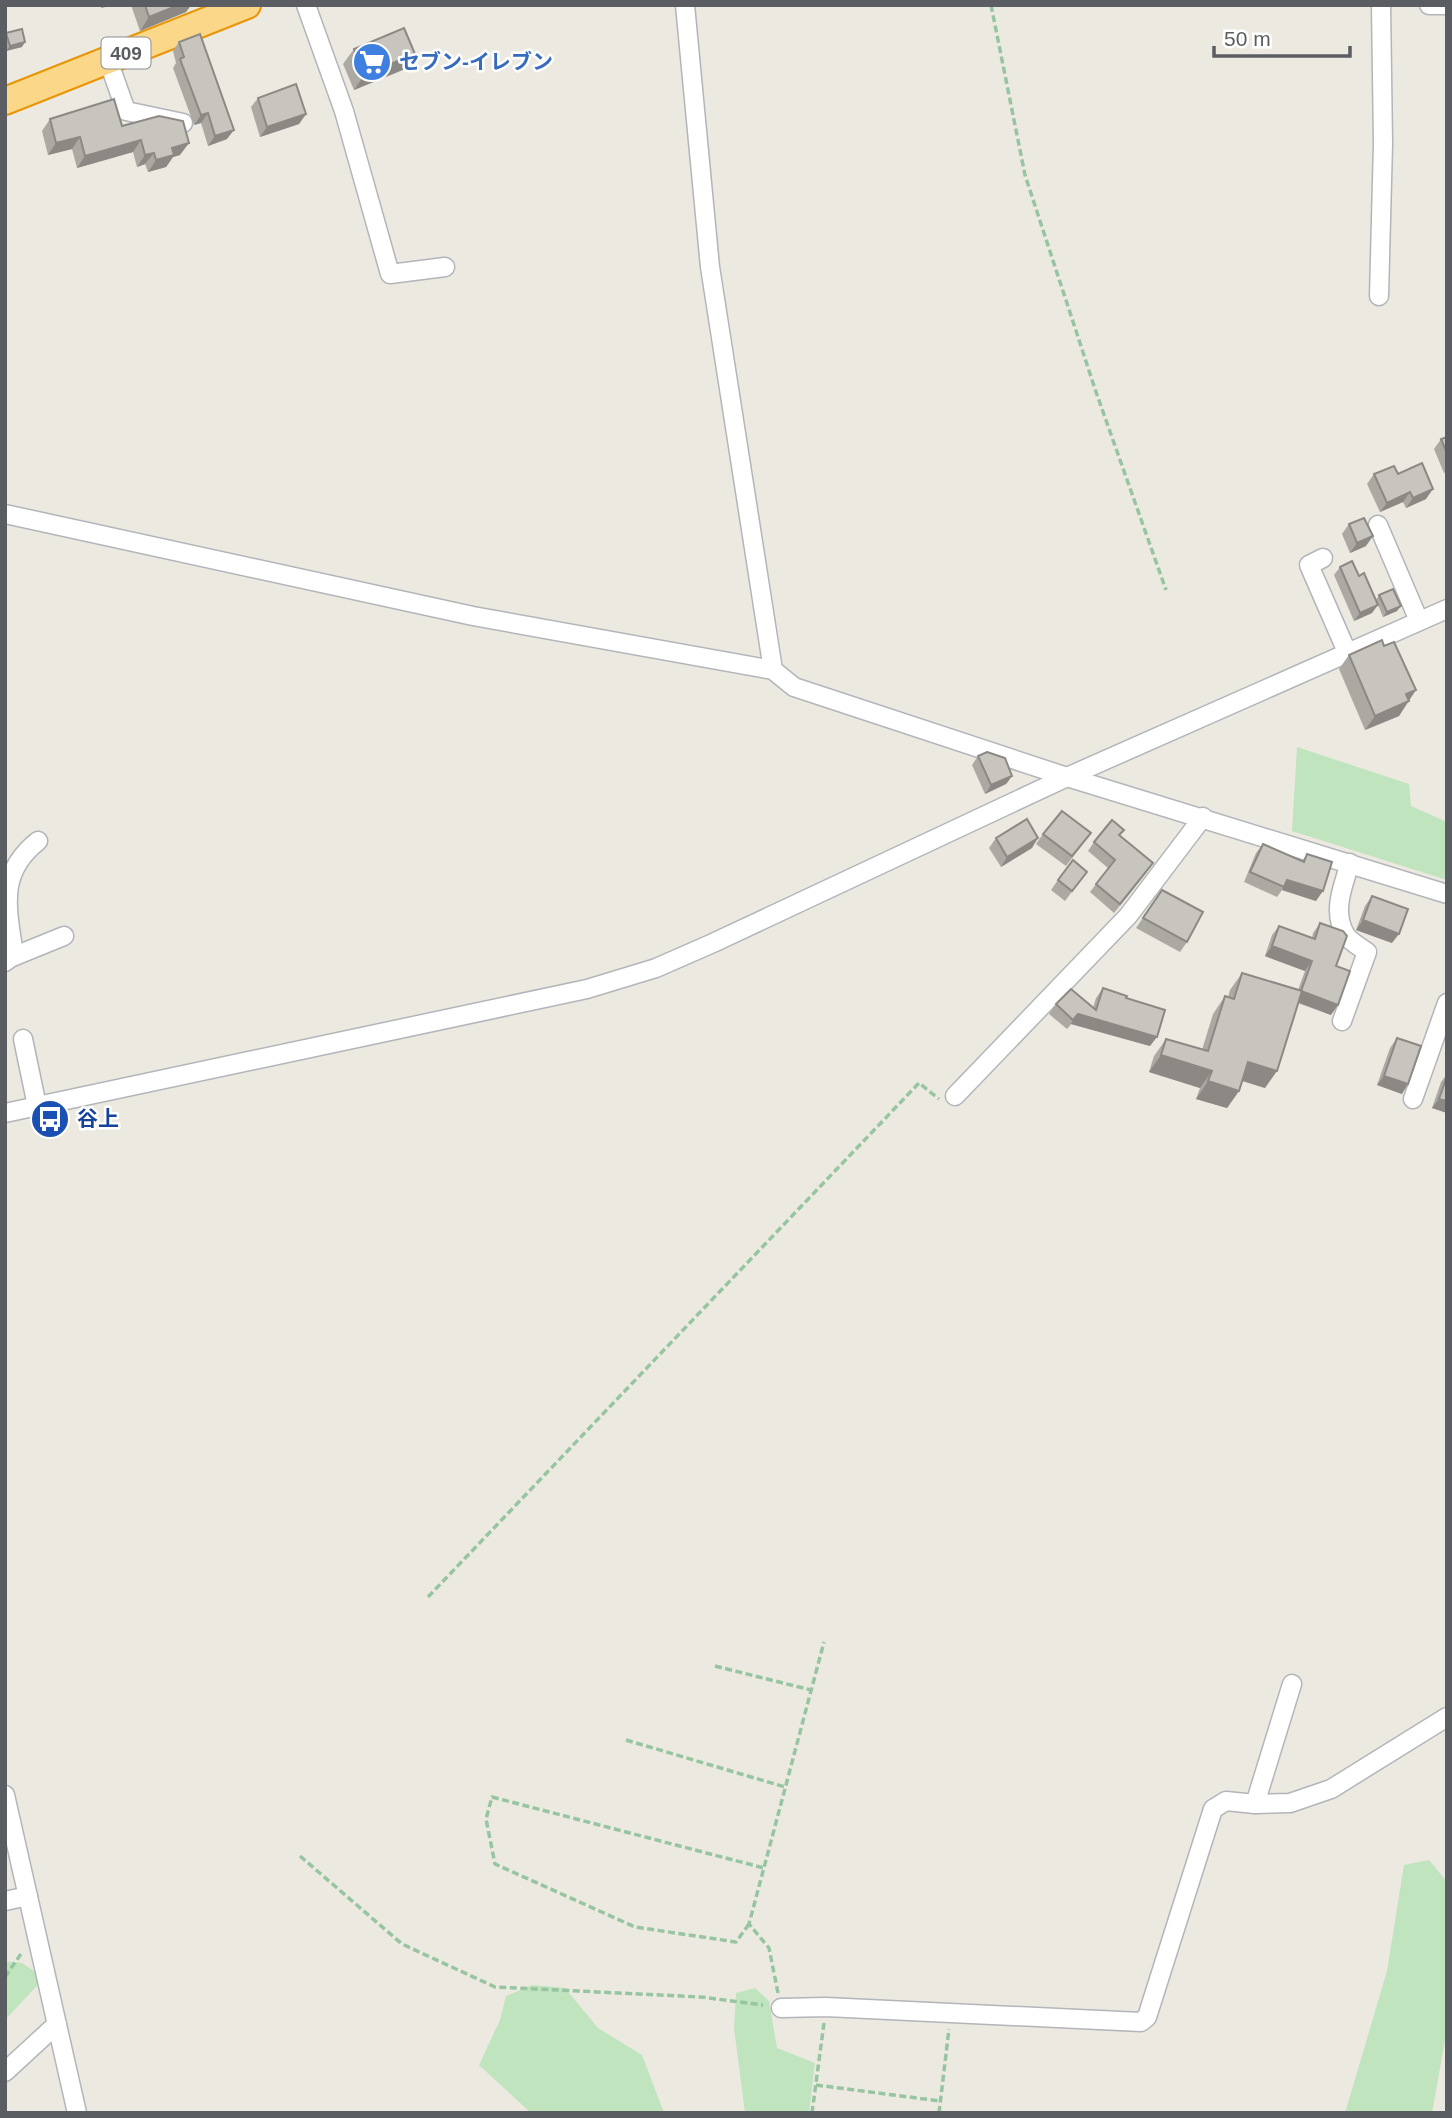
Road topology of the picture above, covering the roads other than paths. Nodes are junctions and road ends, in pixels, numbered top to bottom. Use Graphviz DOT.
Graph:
graph roads {
  1 [pos="247,5"];
  2 [pos="306,5"];
  3 [pos="685,5"];
  4 [pos="1381,5"];
  5 [pos="1429,5"];
  6 [pos="1447,5"];
  7 [pos="201,14"];
  8 [pos="108,60"];
  9 [pos="5,101"];
  10 [pos="183,123"];
  11 [pos="445,267"];
  12 [pos="1379,296"];
  13 [pos="5,514"];
  14 [pos="1378,525"];
  15 [pos="1323,558"];
  16 [pos="1447,609"];
  17 [pos="1419,621"];
  18 [pos="1347,652"];
  19 [pos="773,670"];
  20 [pos="1067,777"];
  21 [pos="1203,817"];
  22 [pos="38,841"];
  23 [pos="1350,863"];
  24 [pos="1447,894"];
  25 [pos="65,936"];
  26 [pos="8,960"];
  27 [pos="1447,1003"];
  28 [pos="1342,1021"];
  29 [pos="23,1039"];
  30 [pos="955,1096"];
  31 [pos="1413,1099"];
  32 [pos="37,1107"];
  33 [pos="5,1113"];
  34 [pos="1292,1684"];
  35 [pos="1447,1717"];
  36 [pos="6,1800"];
  37 [pos="1255,1804"];
  38 [pos="28,1896"];
  39 [pos="5,1901"];
  40 [pos="780,2008"];
  41 [pos="57,2024"];
  42 [pos="5,2072"];
  43 [pos="77,2113"];
  1 -- 7 [label="highway, 409"];
  2 -- 11 [label="street"];
  3 -- 19 [label="street"];
  4 -- 12 [label="street"];
  5 -- 6 [label="street"];
  7 -- 8 [label="highway, 409"];
  8 -- 9 [label="highway, 409"];
  8 -- 10 [label="street"];
  13 -- 19 [label="street"];
  14 -- 17 [label="street"];
  15 -- 18 [label="street"];
  16 -- 17 [label="street"];
  17 -- 18 [label="street"];
  18 -- 20 [label="street"];
  19 -- 20 [label="street"];
  20 -- 21 [label="street"];
  20 -- 32 [label="street"];
  21 -- 23 [label="street"];
  21 -- 30 [label="street"];
  22 -- 26 [label="street"];
  23 -- 24 [label="street"];
  23 -- 28 [label="street"];
  25 -- 26 [label="street"];
  27 -- 31 [label="street"];
  29 -- 32 [label="street"];
  32 -- 33 [label="street"];
  34 -- 37 [label="street"];
  35 -- 37 [label="street"];
  36 -- 38 [label="street"];
  37 -- 40 [label="street"];
  38 -- 39 [label="street"];
  38 -- 41 [label="street"];
  41 -- 42 [label="street"];
  41 -- 43 [label="street"];
}
